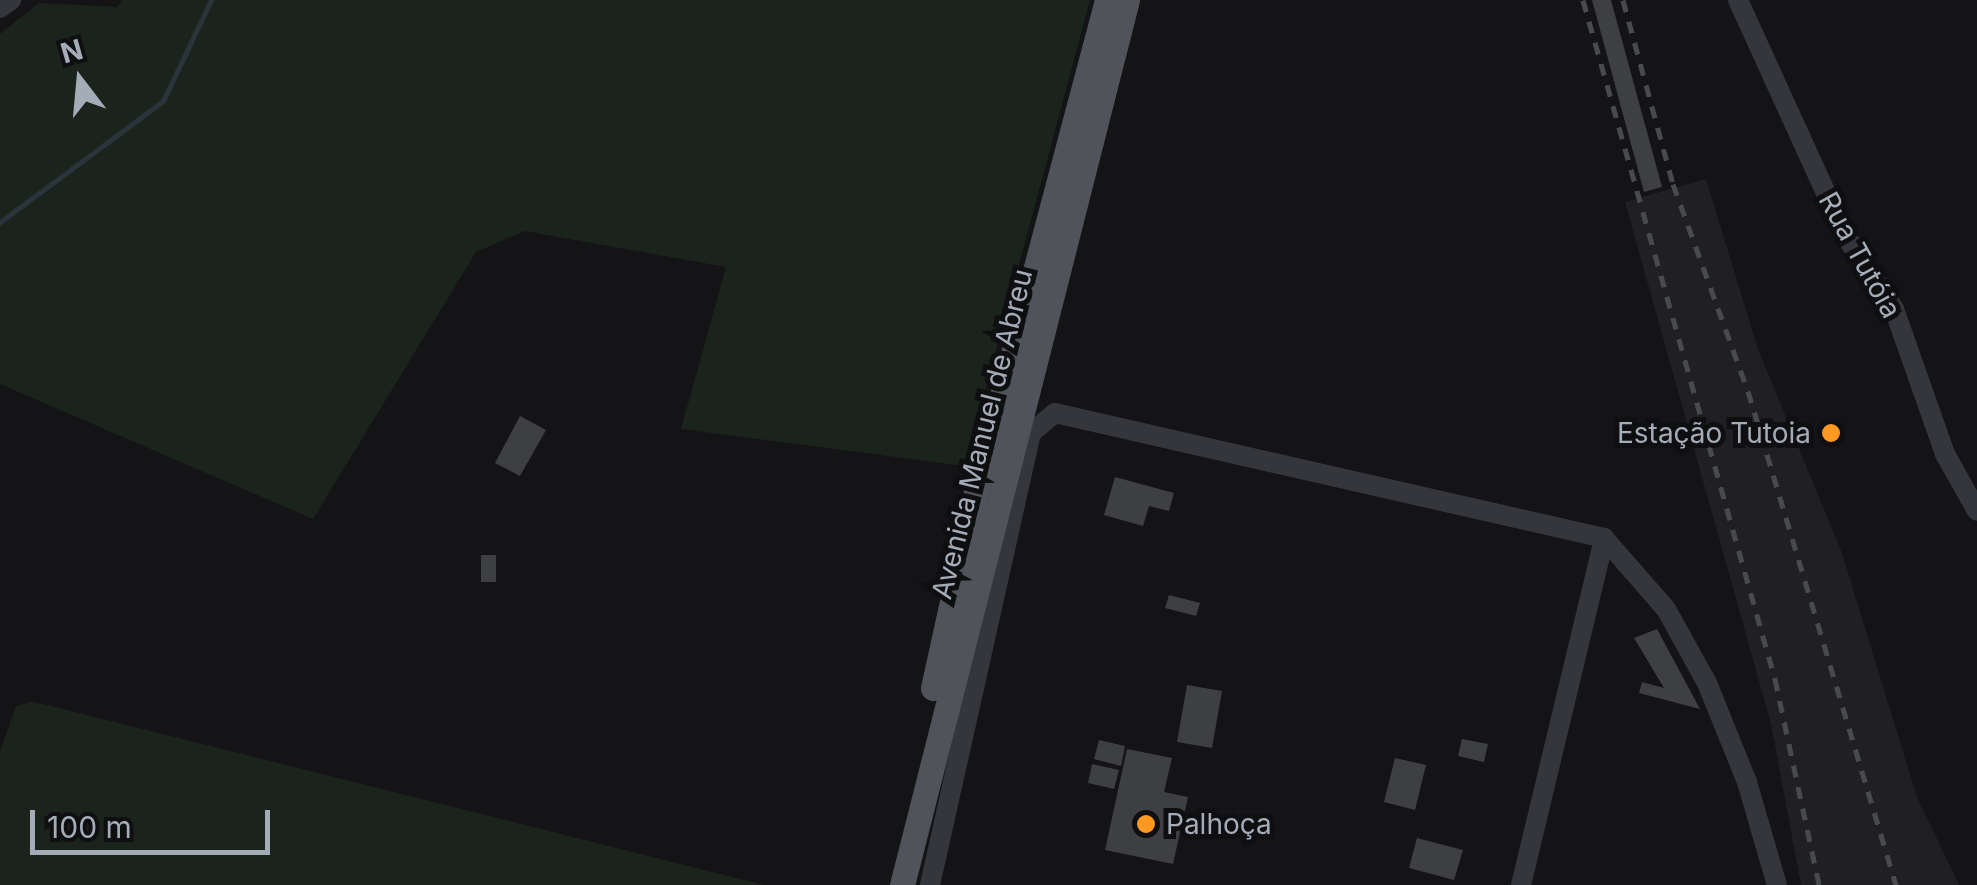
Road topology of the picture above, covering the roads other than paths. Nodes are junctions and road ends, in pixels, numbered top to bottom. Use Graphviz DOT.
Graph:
graph roads {
  1 [pos="11,0"];
  2 [pos="1107,0"];
  3 [pos="1127,0"];
  4 [pos="1738,0"];
  5 [pos="0,8"];
  6 [pos="1977,511"];
  7 [pos="1604,538"];
  8 [pos="890,885"];
  9 [pos="902,885"];
  10 [pos="930,885"];
  11 [pos="1521,885"];
  12 [pos="1776,885"];
  1 -- 5 [label="street"];
  2 -- 8 [label="main road, Avenida Manuel de Abreu"];
  3 -- 9 [label="main road, Avenida Manuel de Abreu"];
  4 -- 6 [label="street, Rua Tutóia"];
  7 -- 10 [label="street"];
  7 -- 11 [label="street"];
  7 -- 12 [label="street"];
}
